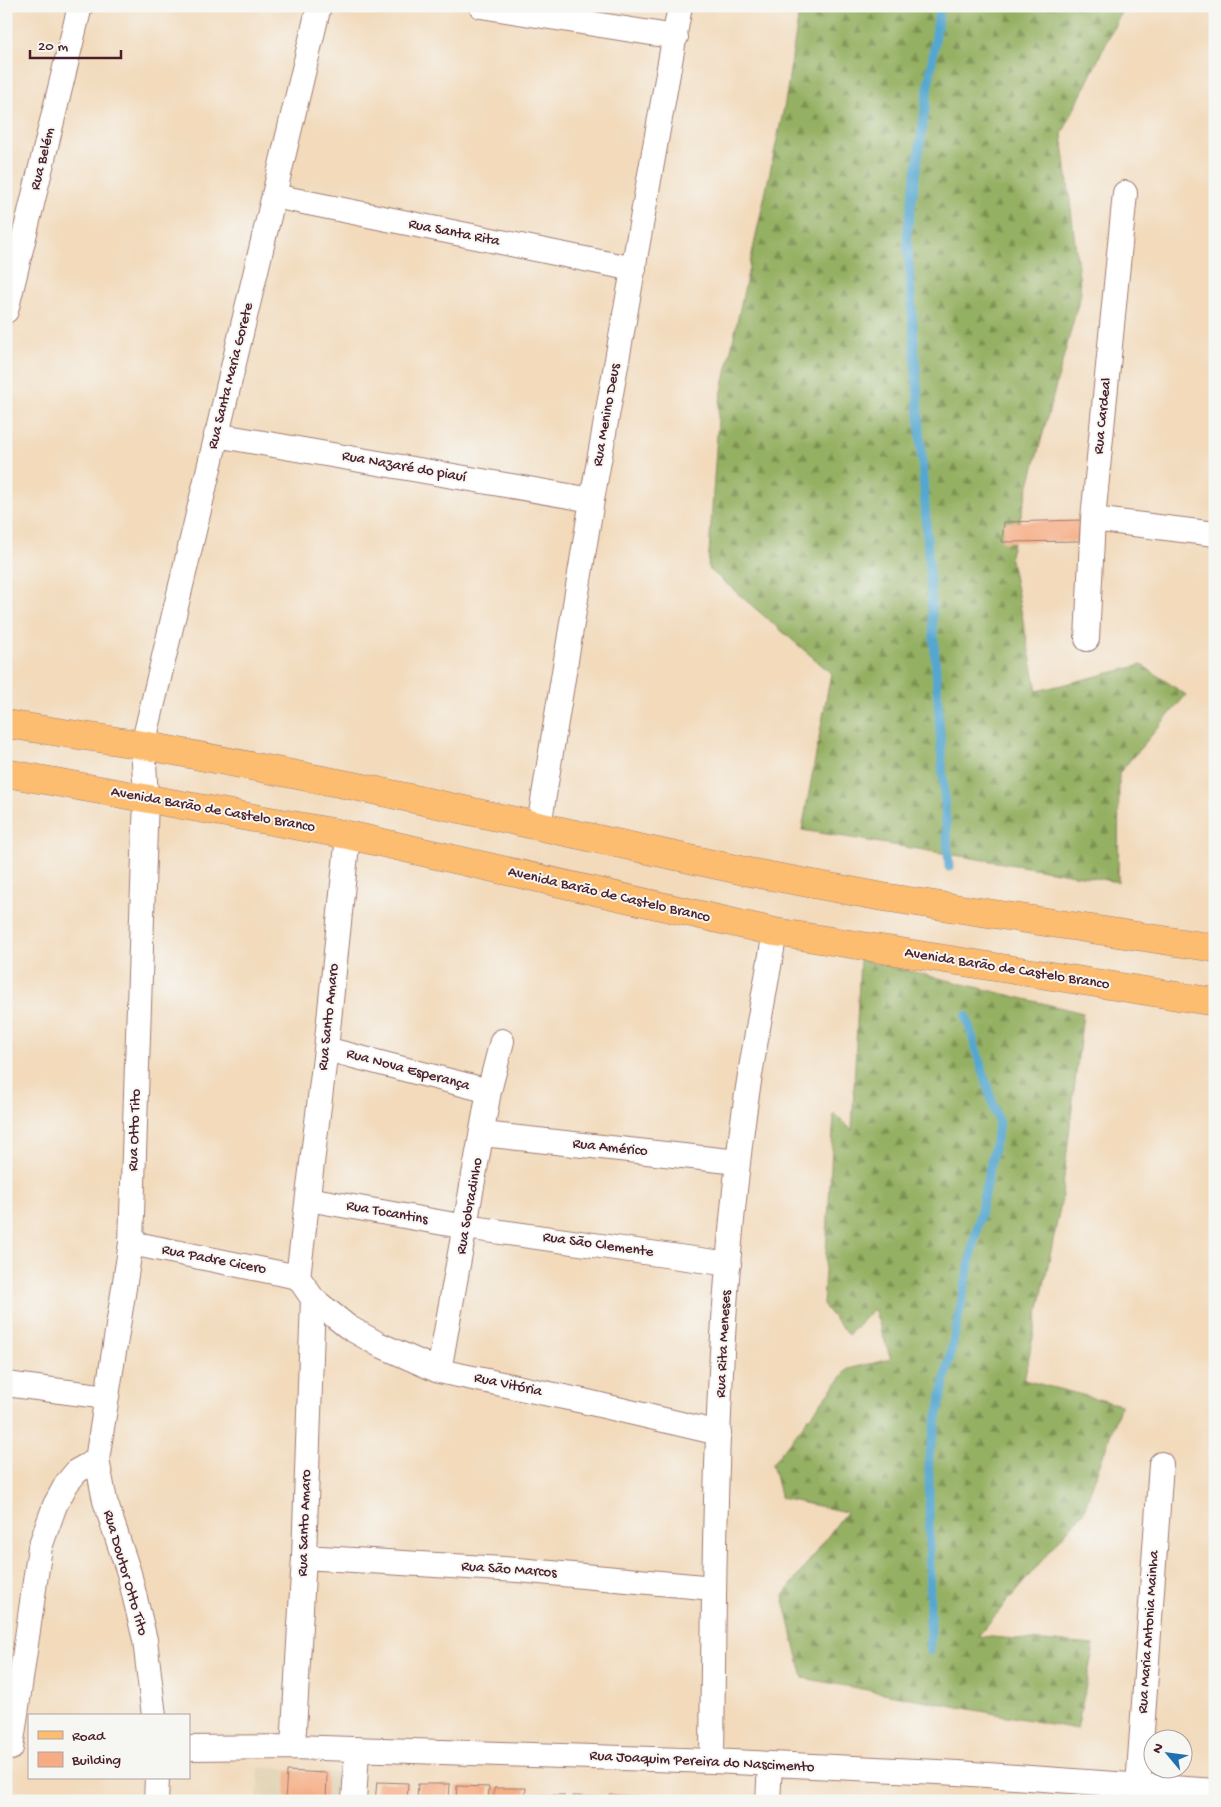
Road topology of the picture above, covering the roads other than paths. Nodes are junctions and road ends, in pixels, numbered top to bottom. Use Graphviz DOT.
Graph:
graph roads {
  1 [pos="80,6"];
  2 [pos="319,6"];
  3 [pos="481,6"];
  4 [pos="680,6"];
  5 [pos="676,37"];
  6 [pos="1125,194"];
  7 [pos="274,196"];
  8 [pos="634,269"];
  9 [pos="6,311"];
  10 [pos="216,435"];
  11 [pos="592,500"];
  12 [pos="1093,519"];
  13 [pos="1215,534"];
  14 [pos="1088,639"];
  15 [pos="6,724"];
  16 [pos="143,745"];
  17 [pos="6,773"];
  18 [pos="146,798"];
  19 [pos="539,826"];
  20 [pos="348,835"];
  21 [pos="775,932"];
  22 [pos="1215,948"];
  23 [pos="1215,1002"];
  24 [pos="502,1041"];
  25 [pos="326,1049"];
  26 [pos="489,1091"];
  27 [pos="483,1134"];
  28 [pos="738,1162"];
  29 [pos="308,1199"];
  30 [pos="466,1227"];
  31 [pos="131,1243"];
  32 [pos="729,1264"];
  33 [pos="298,1277"];
  34 [pos="313,1299"];
  35 [pos="439,1371"];
  36 [pos="6,1384"];
  37 [pos="107,1397"];
  38 [pos="719,1433"];
  39 [pos="97,1460"];
  40 [pos="1161,1464"];
  41 [pos="304,1557"];
  42 [pos="714,1588"];
  43 [pos="154,1714"];
  44 [pos="15,1748"];
  45 [pos="190,1748"];
  46 [pos="293,1748"];
  47 [pos="357,1750"];
  48 [pos="712,1761"];
  49 [pos="770,1765"];
  50 [pos="157,1780"];
  51 [pos="1215,1791"];
  52 [pos="1138,1793"];
  53 [pos="156,1801"];
  54 [pos="354,1801"];
  55 [pos="768,1801"];
  1 -- 9 [label="street, Rua Belém"];
  2 -- 7 [label="street, Rua Santa Maria Gorete"];
  3 -- 5 [label="street"];
  4 -- 5 [label="street, Rua Menino Deus"];
  5 -- 8 [label="street, Rua Menino Deus"];
  6 -- 12 [label="street, Rua Cardeal"];
  7 -- 8 [label="street, Rua Santa Rita"];
  7 -- 10 [label="street, Rua Santa Maria Gorete"];
  8 -- 11 [label="street, Rua Menino Deus"];
  10 -- 11 [label="street, Rua Nazaré do piauí"];
  10 -- 16 [label="street, Rua Santa Maria Gorete"];
  11 -- 19 [label="street, Rua Menino Deus"];
  12 -- 13 [label="street"];
  12 -- 14 [label="street, Rua Cardeal"];
  15 -- 16 [label="main road"];
  16 -- 18 [label="street, Rua Santa Maria Gorete"];
  16 -- 19 [label="main road"];
  17 -- 18 [label="main road, Avenida Barão de Castelo Branco"];
  18 -- 20 [label="main road, Avenida Barão de Castelo Branco"];
  18 -- 31 [label="street, Rua Otto Tito"];
  19 -- 22 [label="main road"];
  20 -- 21 [label="main road, Avenida Barão de Castelo Branco"];
  20 -- 25 [label="street, Rua Santo Amaro"];
  21 -- 23 [label="main road, Avenida Barão de Castelo Branco"];
  21 -- 28 [label="street, Rua Rita Meneses"];
  24 -- 26 [label="street, Rua Sobradinho"];
  25 -- 26 [label="street, Rua Nova Esperança"];
  25 -- 29 [label="street, Rua Santo Amaro"];
  26 -- 27 [label="street, Rua Sobradinho"];
  27 -- 28 [label="street, Rua Américo"];
  27 -- 30 [label="street, Rua Sobradinho"];
  28 -- 32 [label="street, Rua Rita Meneses"];
  29 -- 30 [label="street, Rua Tocantins"];
  29 -- 33 [label="street, Rua Santo Amaro"];
  30 -- 32 [label="street, Rua São Clemente"];
  30 -- 35 [label="street, Rua Sobradinho"];
  31 -- 33 [label="street, Rua Padre Cicero"];
  31 -- 37 [label="street, Rua Otto Tito"];
  32 -- 38 [label="street, Rua Rita Meneses"];
  33 -- 34 [label="street, Rua Vitória"];
  34 -- 35 [label="street, Rua Vitória"];
  34 -- 41 [label="street, Rua Santo Amaro"];
  35 -- 38 [label="street, Rua Vitória"];
  36 -- 37 [label="street"];
  37 -- 39 [label="street, Rua Otto Tito"];
  38 -- 42 [label="street, Rua Rita Meneses"];
  39 -- 43 [label="street, Rua Doutor Otto Tito"];
  39 -- 44 [label="street"];
  40 -- 52 [label="street, Rua Maria Antonia Mainha"];
  41 -- 42 [label="street, Rua São Marcos"];
  41 -- 46 [label="street, Rua Santo Amaro"];
  42 -- 48 [label="street, Rua Rita Meneses"];
  45 -- 46 [label="street, Rua Joaquim Pereira do Nascimento"];
  46 -- 47 [label="street, Rua Joaquim Pereira do Nascimento"];
  47 -- 48 [label="street, Rua Joaquim Pereira do Nascimento"];
  47 -- 54 [label="street"];
  48 -- 49 [label="street, Rua Joaquim Pereira do Nascimento"];
  49 -- 52 [label="street, Rua Joaquim Pereira do Nascimento"];
  49 -- 55 [label="street"];
  50 -- 53 [label="street"];
  51 -- 52 [label="street, Rua Joaquim Pereira do Nascimento"];
}
